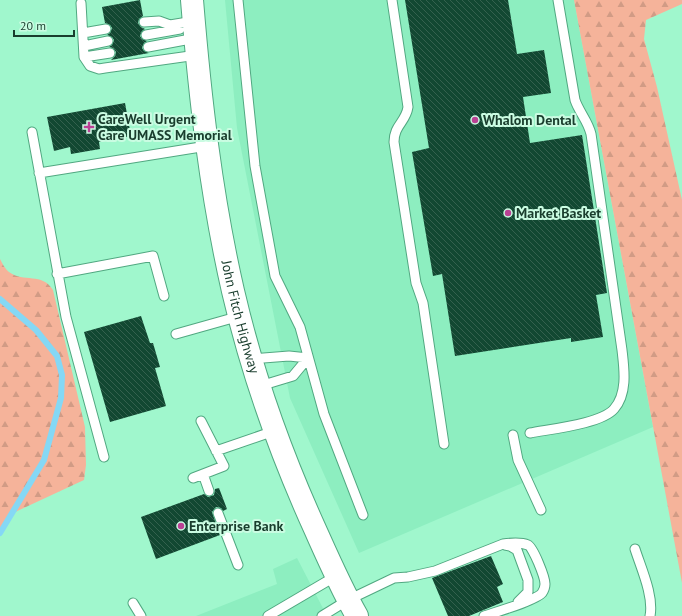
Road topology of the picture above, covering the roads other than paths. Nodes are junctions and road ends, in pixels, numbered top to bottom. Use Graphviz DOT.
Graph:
graph roads {
  1 [pos="192,0"];
  2 [pos="238,0"];
  3 [pos="392,0"];
  4 [pos="558,0"];
  5 [pos="81,4"];
  6 [pos="144,22"];
  7 [pos="106,29"];
  8 [pos="83,33"];
  9 [pos="146,35"];
  10 [pos="195,35"];
  11 [pos="108,41"];
  12 [pos="84,46"];
  13 [pos="148,47"];
  14 [pos="110,53"];
  15 [pos="84,57"];
  16 [pos="32,132"];
  17 [pos="207,146"];
  18 [pos="39,173"];
  19 [pos="58,274"];
  20 [pos="164,296"];
  21 [pos="240,316"];
  22 [pos="176,334"];
  23 [pos="308,358"];
  24 [pos="252,360"];
  25 [pos="260,386"];
  26 [pos="201,421"];
  27 [pos="274,431"];
  28 [pos="530,433"];
  29 [pos="513,435"];
  30 [pos="444,444"];
  31 [pos="216,451"];
  32 [pos="104,457"];
  33 [pos="202,474"];
  34 [pos="193,478"];
  35 [pos="209,492"];
  36 [pos="541,510"];
  37 [pos="218,513"];
  38 [pos="363,515"];
  39 [pos="499,546"];
  40 [pos="635,549"];
  41 [pos="238,565"];
  42 [pos="336,576"];
  43 [pos="133,604"];
  44 [pos="514,605"];
  45 [pos="352,608"];
  46 [pos="141,616"];
  47 [pos="268,616"];
  48 [pos="322,616"];
  49 [pos="484,616"];
  50 [pos="650,616"];
  1 -- 10 [label="main road, John Fitch Highway"];
  2 -- 23 [label="lane"];
  3 -- 30 [label="lane"];
  4 -- 28 [label="lane"];
  5 -- 8 [label="lane"];
  6 -- 10 [label="lane"];
  7 -- 8 [label="lane"];
  8 -- 12 [label="lane"];
  9 -- 10 [label="lane"];
  10 -- 13 [label="lane"];
  10 -- 15 [label="lane"];
  10 -- 17 [label="main road, John Fitch Highway"];
  11 -- 12 [label="lane"];
  12 -- 15 [label="lane"];
  14 -- 15 [label="lane"];
  16 -- 18 [label="lane"];
  17 -- 18 [label="lane"];
  17 -- 21 [label="main road, John Fitch Highway"];
  18 -- 19 [label="lane"];
  19 -- 20 [label="lane"];
  19 -- 32 [label="lane"];
  21 -- 22 [label="lane"];
  21 -- 24 [label="main road, John Fitch Highway"];
  23 -- 24 [label="lane"];
  23 -- 25 [label="lane"];
  23 -- 38 [label="lane"];
  24 -- 25 [label="main road, John Fitch Highway"];
  25 -- 27 [label="main road, John Fitch Highway"];
  26 -- 31 [label="lane"];
  27 -- 31 [label="lane"];
  27 -- 42 [label="main road, John Fitch Highway"];
  29 -- 36 [label="lane"];
  31 -- 33 [label="lane"];
  33 -- 34 [label="lane"];
  33 -- 35 [label="lane"];
  37 -- 41 [label="lane"];
  39 -- 44 [label="lane"];
  39 -- 44 [label="lane"];
  39 -- 45 [label="lane"];
  40 -- 50 [label="lane"];
  42 -- 45 [label="main road, John Fitch Highway"];
  42 -- 47 [label="lane"];
  43 -- 46 [label="lane"];
  44 -- 49 [label="lane"];
  45 -- 48 [label="lane"];
}
